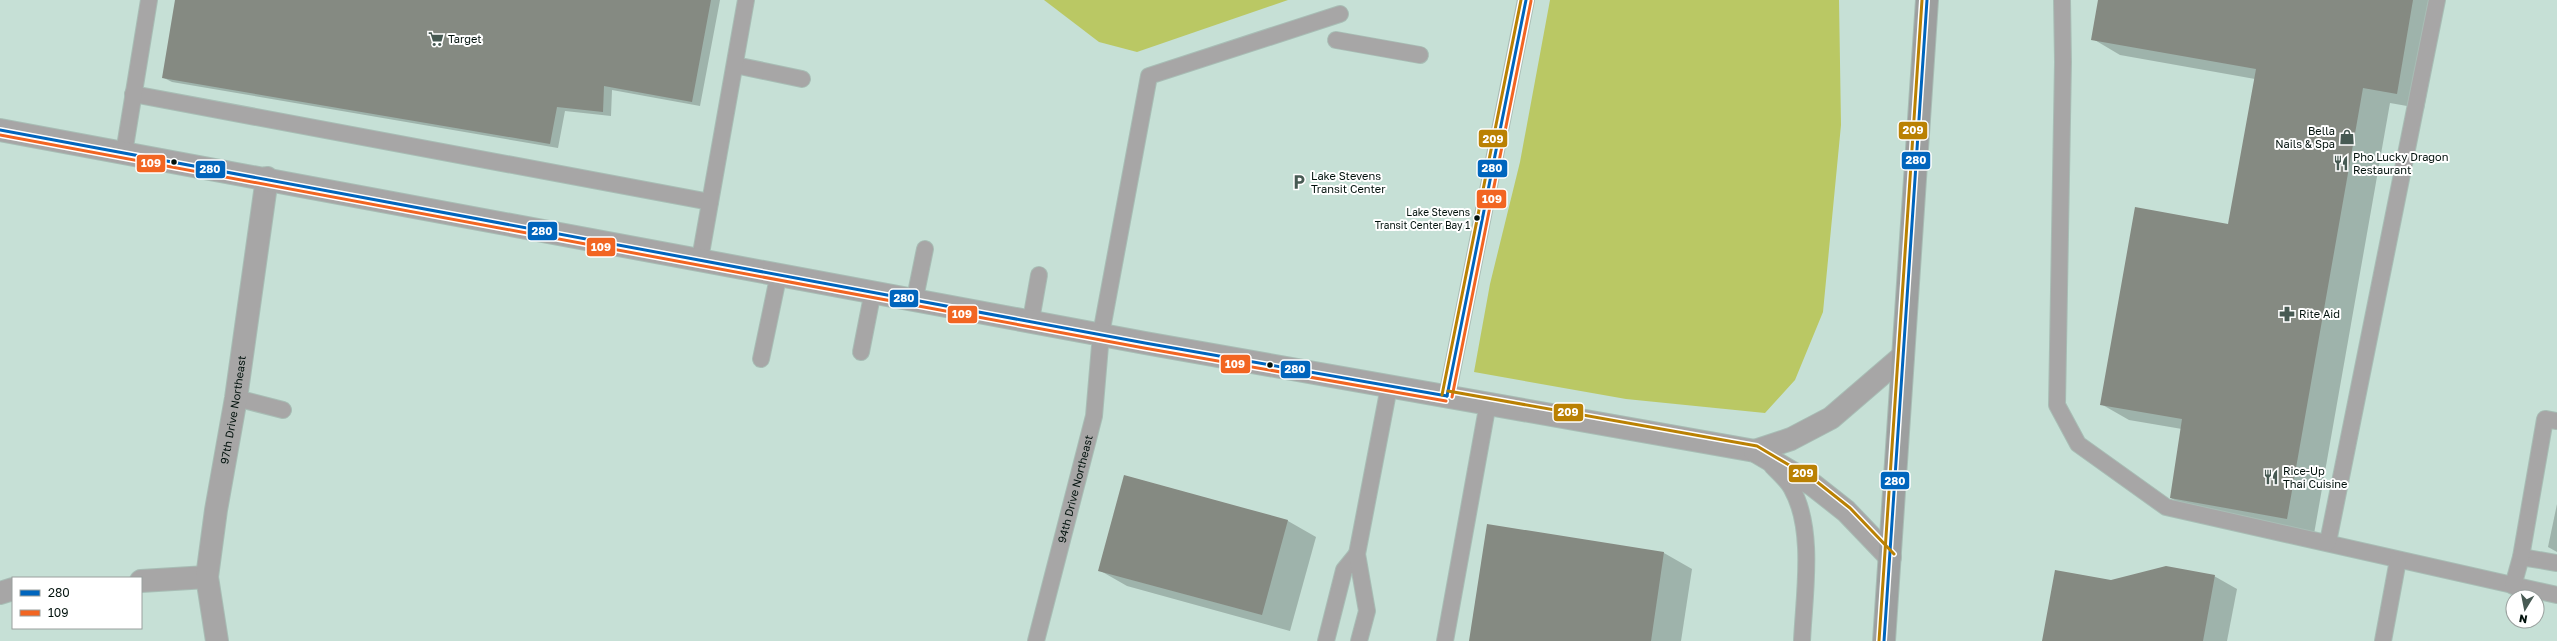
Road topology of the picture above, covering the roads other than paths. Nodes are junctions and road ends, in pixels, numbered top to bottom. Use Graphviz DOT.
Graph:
graph roads {
  1 [pos="149,0"];
  2 [pos="746,0"];
  3 [pos="1526,0"];
  4 [pos="1927,0"];
  5 [pos="2062,0"];
  6 [pos="2437,0"];
  7 [pos="1340,14"];
  8 [pos="1336,40"];
  9 [pos="1420,55"];
  10 [pos="735,65"];
  11 [pos="802,79"];
  12 [pos="134,94"];
  13 [pos="0,130"];
  14 [pos="124,153"];
  15 [pos="267,178"];
  16 [pos="710,202"];
  17 [pos="925,249"];
  18 [pos="700,258"];
  19 [pos="779,273"];
  20 [pos="1039,275"];
  21 [pos="873,290"];
  22 [pos="914,298"];
  23 [pos="1031,320"];
  24 [pos="1101,334"];
  25 [pos="861,352"];
  26 [pos="1903,356"];
  27 [pos="761,360"];
  28 [pos="1389,387"];
  29 [pos="1447,396"];
  30 [pos="236,398"];
  31 [pos="1488,403"];
  32 [pos="283,410"];
  33 [pos="2557,421"];
  34 [pos="1755,451"];
  35 [pos="2328,542"];
  36 [pos="1357,554"];
  37 [pos="1890,557"];
  38 [pos="2521,557"];
  39 [pos="2398,560"];
  40 [pos="2557,563"];
  41 [pos="207,577"];
  42 [pos="142,581"];
  43 [pos="2513,586"];
  44 [pos="12,589"];
  45 [pos="0,593"];
  46 [pos="2557,595"];
  47 [pos="217,641"];
  48 [pos="1036,641"];
  49 [pos="1326,641"];
  50 [pos="1360,641"];
  51 [pos="1445,641"];
  52 [pos="1802,641"];
  53 [pos="1884,641"];
  54 [pos="2383,641"];
  1 -- 12 [label="lane"];
  2 -- 10 [label="lane"];
  3 -- 29 [label="lane"];
  4 -- 26 [label="main road"];
  5 -- 35 [label="lane"];
  6 -- 35 [label="lane"];
  7 -- 24 [label="lane, 94th Drive Northeast"];
  8 -- 9 [label="lane"];
  10 -- 11 [label="lane"];
  10 -- 16 [label="lane"];
  12 -- 14 [label="lane"];
  12 -- 16 [label="lane"];
  13 -- 14 [label="street"];
  14 -- 15 [label="street"];
  15 -- 18 [label="street"];
  15 -- 30 [label="street, 97th Drive Northeast"];
  16 -- 18 [label="lane"];
  17 -- 22 [label="lane"];
  18 -- 19 [label="street"];
  19 -- 21 [label="street"];
  19 -- 27 [label="lane"];
  20 -- 23 [label="lane"];
  21 -- 22 [label="street"];
  21 -- 25 [label="lane"];
  22 -- 23 [label="street"];
  23 -- 24 [label="street"];
  24 -- 28 [label="street"];
  24 -- 48 [label="lane, 94th Drive Northeast"];
  26 -- 34 [label="street"];
  26 -- 37 [label="main road"];
  28 -- 29 [label="street"];
  28 -- 36 [label="lane"];
  29 -- 31 [label="street"];
  30 -- 32 [label="lane"];
  30 -- 41 [label="street, 97th Drive Northeast"];
  31 -- 34 [label="street"];
  31 -- 51 [label="lane"];
  33 -- 38 [label="lane"];
  34 -- 37 [label="street"];
  34 -- 52 [label="lane"];
  35 -- 39 [label="lane"];
  36 -- 49 [label="lane"];
  36 -- 50 [label="lane"];
  37 -- 53 [label="main road"];
  38 -- 40 [label="lane"];
  38 -- 43 [label="lane"];
  39 -- 43 [label="lane"];
  39 -- 54 [label="lane"];
  41 -- 42 [label="street"];
  41 -- 47 [label="street, 97th Drive Northeast"];
  43 -- 46 [label="lane"];
  44 -- 45 [label="street"];
}
